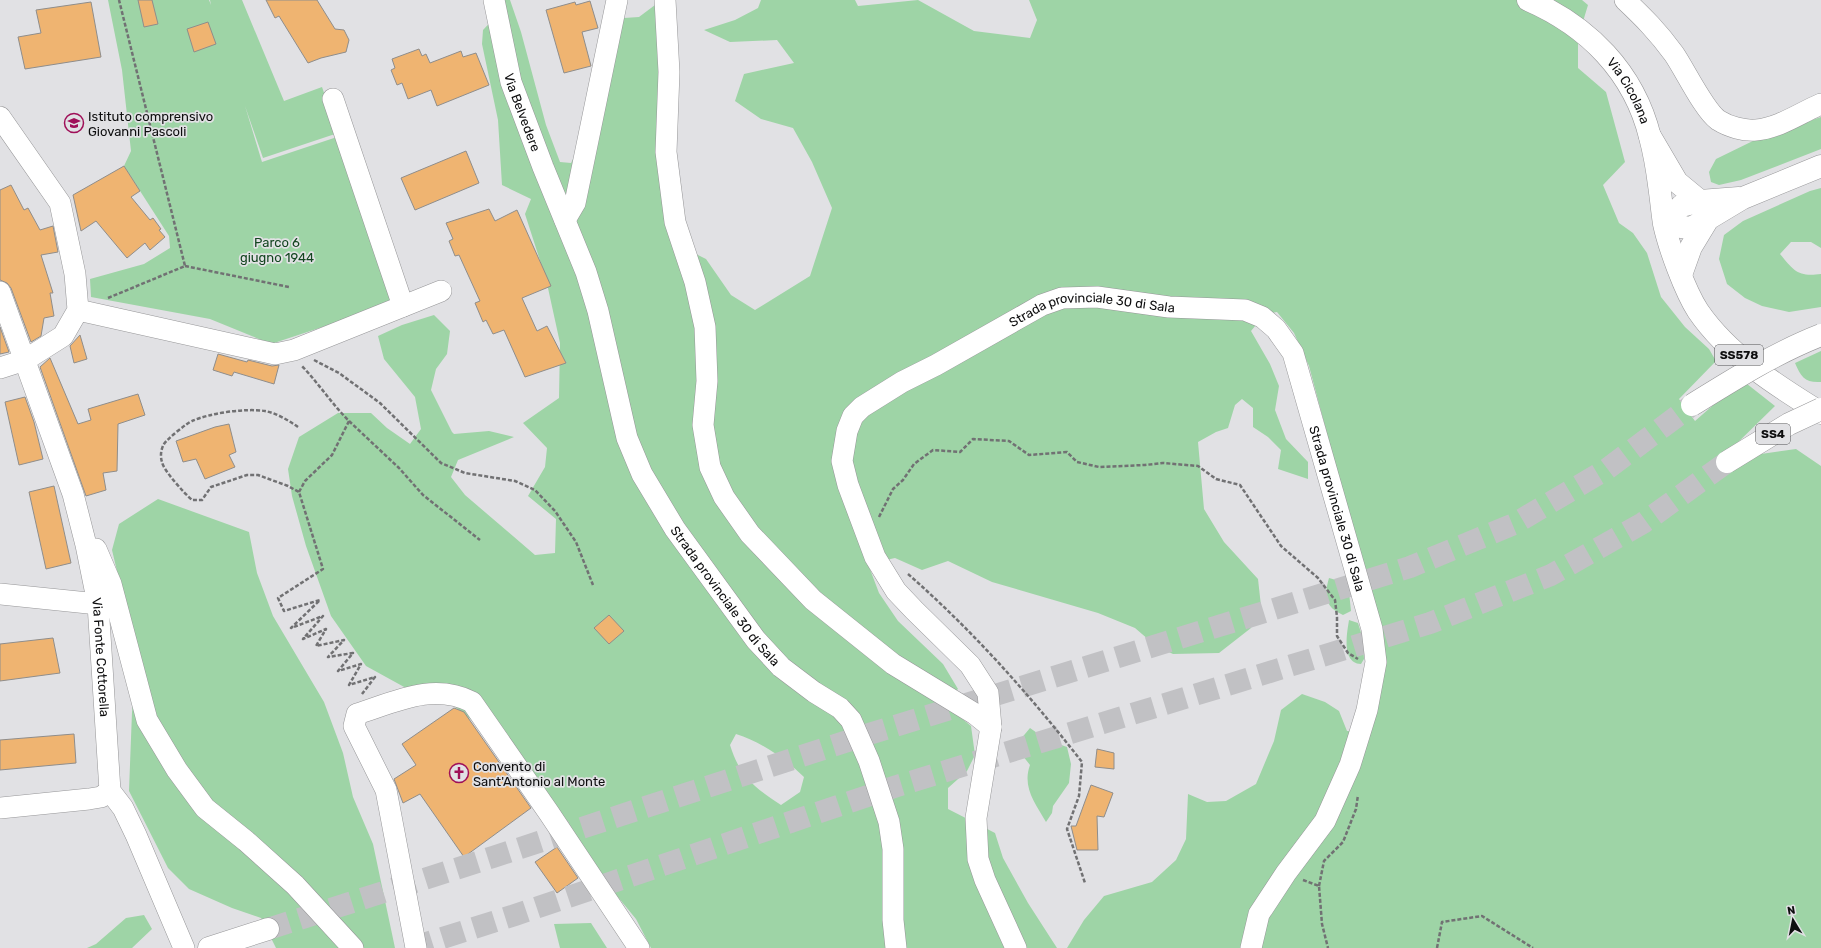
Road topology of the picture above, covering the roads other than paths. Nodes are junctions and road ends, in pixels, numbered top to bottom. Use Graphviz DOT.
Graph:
graph roads {
  1 [pos="494,0"];
  2 [pos="617,0"];
  3 [pos="666,0"];
  4 [pos="1528,0"];
  5 [pos="1625,0"];
  6 [pos="333,99"];
  7 [pos="1821,104"];
  8 [pos="0,117"];
  9 [pos="1650,136"];
  10 [pos="1821,166"];
  11 [pos="1704,210"];
  12 [pos="565,220"];
  13 [pos="1665,224"];
  14 [pos="1681,275"];
  15 [pos="442,291"];
  16 [pos="0,292"];
  17 [pos="402,306"];
  18 [pos="78,310"];
  19 [pos="1821,335"];
  20 [pos="25,360"];
  21 [pos="0,368"];
  22 [pos="1692,405"];
  23 [pos="1821,409"];
  24 [pos="1821,413"];
  25 [pos="1727,462"];
  26 [pos="73,494"];
  27 [pos="0,594"];
  28 [pos="98,604"];
  29 [pos="992,727"];
  30 [pos="110,791"];
  31 [pos="0,808"];
  32 [pos="268,928"];
  33 [pos="184,948"];
  34 [pos="209,948"];
  35 [pos="353,948"];
  36 [pos="416,948"];
  37 [pos="639,948"];
  38 [pos="896,948"];
  39 [pos="1016,948"];
  40 [pos="1251,948"];
  1 -- 12 [label="street, Via Belvedere"];
  2 -- 12 [label="street"];
  3 -- 29 [label="street"];
  4 -- 9 [label="main road, Via Cicolana"];
  5 -- 7 [label="street"];
  6 -- 17 [label="street"];
  8 -- 18 [label="street"];
  9 -- 11 [label="main road"];
  9 -- 13 [label="main road, Via Cicolana"];
  10 -- 11 [label="main road"];
  11 -- 13 [label="main road"];
  11 -- 14 [label="main road"];
  12 -- 38 [label="street, Strada provinciale 30 di Sala"];
  13 -- 14 [label="main road, SS578"];
  14 -- 24 [label="main road, SS578"];
  15 -- 17 [label="street"];
  16 -- 20 [label="street, Via Fonte Cottorella"];
  17 -- 18 [label="street"];
  18 -- 20 [label="street"];
  19 -- 22 [label="main road, bridge"];
  20 -- 21 [label="street"];
  20 -- 26 [label="street, Via Fonte Cottorella"];
  23 -- 25 [label="main road, SS4, bridge"];
  26 -- 28 [label="street, Via Fonte Cottorella"];
  26 -- 35 [label="street"];
  27 -- 28 [label="street"];
  28 -- 30 [label="street, Via Fonte Cottorella"];
  29 -- 39 [label="street, Strada provinciale 30 di Sala"];
  29 -- 40 [label="street, Strada provinciale 30 di Sala"];
  30 -- 31 [label="street"];
  30 -- 33 [label="street"];
  32 -- 34 [label="main road"];
  36 -- 37 [label="street"];
}
